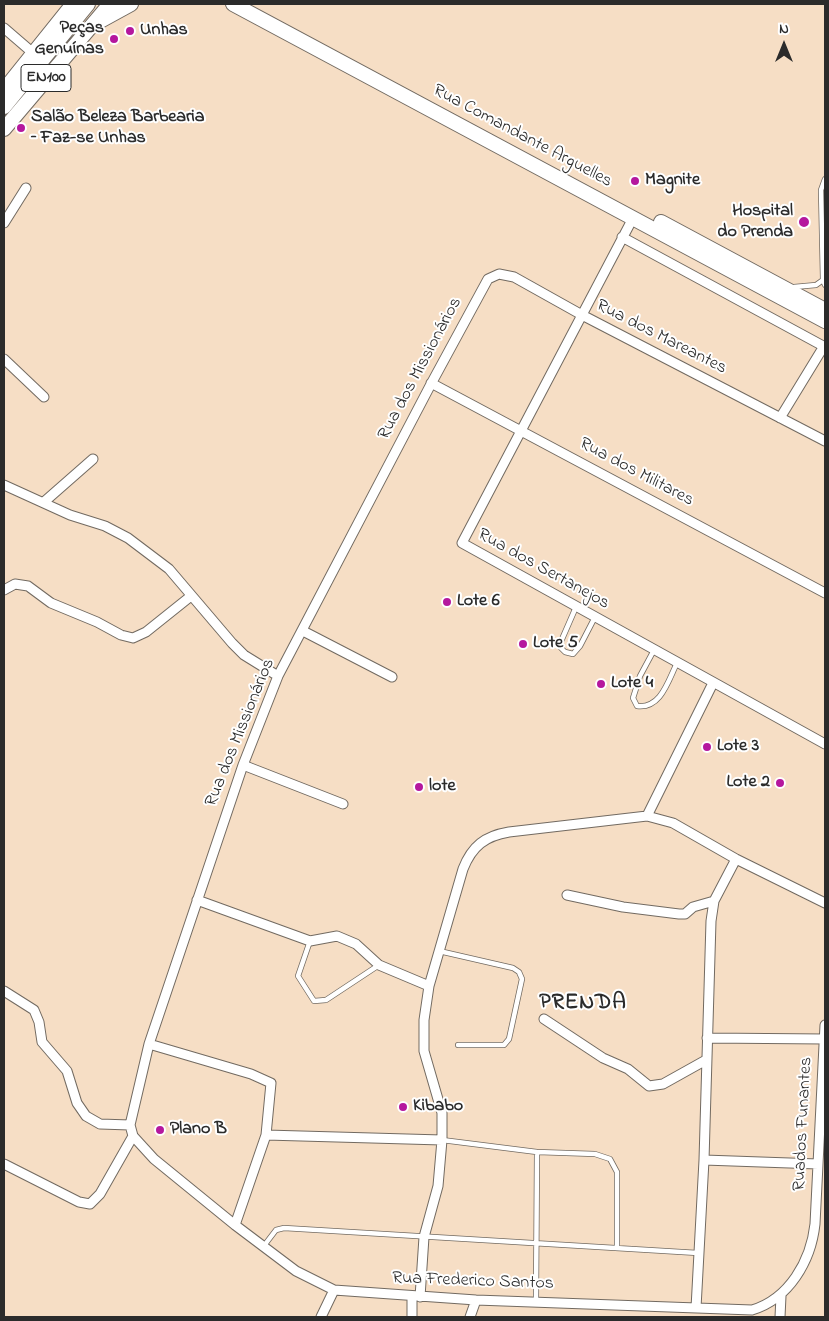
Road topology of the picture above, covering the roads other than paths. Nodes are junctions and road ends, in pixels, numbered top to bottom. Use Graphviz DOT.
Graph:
graph roads {
  1 [pos="73,4"];
  2 [pos="88,4"];
  3 [pos="110,4"];
  4 [pos="131,4"];
  5 [pos="226,4"];
  6 [pos="233,4"];
  7 [pos="254,7"];
  8 [pos="4,28"];
  9 [pos="89,28"];
  10 [pos="33,53"];
  11 [pos="4,90"];
  12 [pos="4,107"];
  13 [pos="4,128"];
  14 [pos="825,179"];
  15 [pos="26,188"];
  16 [pos="633,218"];
  17 [pos="4,222"];
  18 [pos="622,237"];
  19 [pos="824,282"];
  20 [pos="484,285"];
  21 [pos="779,285"];
  22 [pos="825,310"];
  23 [pos="582,315"];
  24 [pos="825,321"];
  25 [pos="824,347"];
  26 [pos="4,359"];
  27 [pos="431,383"];
  28 [pos="44,397"];
  29 [pos="780,418"];
  30 [pos="521,430"];
  31 [pos="825,441"];
  32 [pos="93,459"];
  33 [pos="4,486"];
  34 [pos="44,502"];
  35 [pos="4,590"];
  36 [pos="825,593"];
  37 [pos="191,596"];
  38 [pos="576,607"];
  39 [pos="595,617"];
  40 [pos="303,631"];
  41 [pos="654,650"];
  42 [pos="677,663"];
  43 [pos="278,676"];
  44 [pos="392,678"];
  45 [pos="713,683"];
  46 [pos="825,744"];
  47 [pos="243,765"];
  48 [pos="343,804"];
  49 [pos="646,816"];
  50 [pos="736,859"];
  51 [pos="567,895"];
  52 [pos="197,900"];
  53 [pos="714,901"];
  54 [pos="825,903"];
  55 [pos="310,941"];
  56 [pos="439,951"];
  57 [pos="379,965"];
  58 [pos="429,986"];
  59 [pos="4,991"];
  60 [pos="544,1019"];
  61 [pos="825,1025"];
  62 [pos="707,1038"];
  63 [pos="825,1039"];
  64 [pos="149,1044"];
  65 [pos="458,1045"];
  66 [pos="706,1060"];
  67 [pos="130,1125"];
  68 [pos="266,1135"];
  69 [pos="133,1136"];
  70 [pos="442,1140"];
  71 [pos="537,1152"];
  72 [pos="704,1160"];
  73 [pos="4,1164"];
  74 [pos="818,1164"];
  75 [pos="235,1224"];
  76 [pos="815,1224"];
  77 [pos="825,1224"];
  78 [pos="424,1237"];
  79 [pos="538,1244"];
  80 [pos="263,1247"];
  81 [pos="617,1248"];
  82 [pos="700,1253"];
  83 [pos="334,1290"];
  84 [pos="781,1296"];
  85 [pos="416,1297"];
  86 [pos="476,1300"];
  87 [pos="536,1300"];
  88 [pos="696,1308"];
  89 [pos="321,1317"];
  90 [pos="412,1317"];
  91 [pos="470,1317"];
  92 [pos="780,1317"];
  1 -- 10 [label="main road, EN100"];
  2 -- 12 [label="main road"];
  3 -- 9 [label="main road"];
  4 -- 9 [label="main road"];
  5 -- 7 [label="main road"];
  6 -- 7 [label="main road"];
  7 -- 16 [label="main road, Rua Comandante Arguelles"];
  7 -- 21 [label="main road, Rua Comandante Arguelles"];
  8 -- 10 [label="street"];
  9 -- 13 [label="main road, EN100"];
  10 -- 11 [label="main road, EN100"];
  14 -- 19 [label="lane"];
  15 -- 17 [label="street"];
  16 -- 18 [label="street, Rua dos Sertanejos"];
  16 -- 24 [label="main road, Rua Comandante Arguelles"];
  18 -- 23 [label="street, Rua dos Sertanejos"];
  18 -- 25 [label="street"];
  19 -- 21 [label="lane"];
  20 -- 23 [label="street, Rua dos Mareantes"];
  20 -- 27 [label="street, Rua dos Missionários"];
  21 -- 22 [label="main road, Rua Comandante Arguelles"];
  23 -- 29 [label="street, Rua dos Mareantes"];
  23 -- 30 [label="street, Rua dos Sertanejos"];
  25 -- 29 [label="street"];
  26 -- 28 [label="street"];
  27 -- 30 [label="street, Rua dos Militares"];
  27 -- 40 [label="street, Rua dos Missionários"];
  29 -- 31 [label="street, Rua dos Mareantes"];
  30 -- 36 [label="street, Rua dos Militares"];
  30 -- 38 [label="street, Rua dos Sertanejos"];
  32 -- 34 [label="street"];
  33 -- 34 [label="street"];
  34 -- 37 [label="street"];
  35 -- 37 [label="street"];
  37 -- 43 [label="street"];
  38 -- 39 [label="street, Rua dos Sertanejos"];
  38 -- 39 [label="lane"];
  39 -- 41 [label="street, Rua dos Sertanejos"];
  40 -- 43 [label="street, Rua dos Missionários"];
  40 -- 44 [label="street"];
  41 -- 42 [label="street, Rua dos Sertanejos"];
  41 -- 42 [label="lane"];
  42 -- 45 [label="street, Rua dos Sertanejos"];
  43 -- 47 [label="street, Rua dos Missionários"];
  45 -- 46 [label="street, Rua dos Sertanejos"];
  45 -- 49 [label="street"];
  47 -- 48 [label="street"];
  47 -- 52 [label="street, Rua dos Missionários"];
  49 -- 50 [label="street"];
  49 -- 56 [label="street"];
  50 -- 53 [label="street"];
  50 -- 54 [label="street"];
  51 -- 53 [label="street"];
  52 -- 55 [label="street"];
  52 -- 64 [label="street, Rua dos Missionários"];
  53 -- 62 [label="street"];
  55 -- 57 [label="street"];
  55 -- 57 [label="lane"];
  56 -- 58 [label="street"];
  56 -- 65 [label="lane"];
  57 -- 58 [label="street"];
  58 -- 70 [label="street"];
  59 -- 67 [label="street"];
  60 -- 66 [label="street"];
  61 -- 63 [label="street, Ruados Funantes"];
  62 -- 63 [label="street"];
  62 -- 66 [label="street"];
  63 -- 74 [label="street, Ruados Funantes"];
  64 -- 67 [label="street, Rua dos Missionários"];
  64 -- 68 [label="street"];
  66 -- 72 [label="street"];
  67 -- 69 [label="street, Rua dos Missionários"];
  68 -- 70 [label="street"];
  68 -- 75 [label="street"];
  69 -- 73 [label="street"];
  69 -- 75 [label="street, Rua Frederico Santos"];
  70 -- 71 [label="lane"];
  70 -- 78 [label="street"];
  71 -- 79 [label="lane"];
  71 -- 81 [label="lane"];
  72 -- 74 [label="street"];
  72 -- 82 [label="street"];
  74 -- 76 [label="street, Ruados Funantes"];
  75 -- 80 [label="street, Rua Frederico Santos"];
  76 -- 77 [label="street"];
  76 -- 84 [label="street, Rua Frederico Santos"];
  78 -- 79 [label="lane"];
  78 -- 80 [label="lane"];
  78 -- 85 [label="street"];
  79 -- 81 [label="lane"];
  79 -- 87 [label="lane"];
  80 -- 83 [label="street, Rua Frederico Santos"];
  81 -- 82 [label="lane"];
  82 -- 88 [label="street"];
  83 -- 85 [label="street, Rua Frederico Santos"];
  83 -- 89 [label="street"];
  84 -- 88 [label="street, Rua Frederico Santos"];
  84 -- 92 [label="street"];
  85 -- 86 [label="street, Rua Frederico Santos"];
  85 -- 90 [label="street"];
  86 -- 87 [label="street, Rua Frederico Santos"];
  86 -- 91 [label="street"];
  87 -- 88 [label="street, Rua Frederico Santos"];
}
